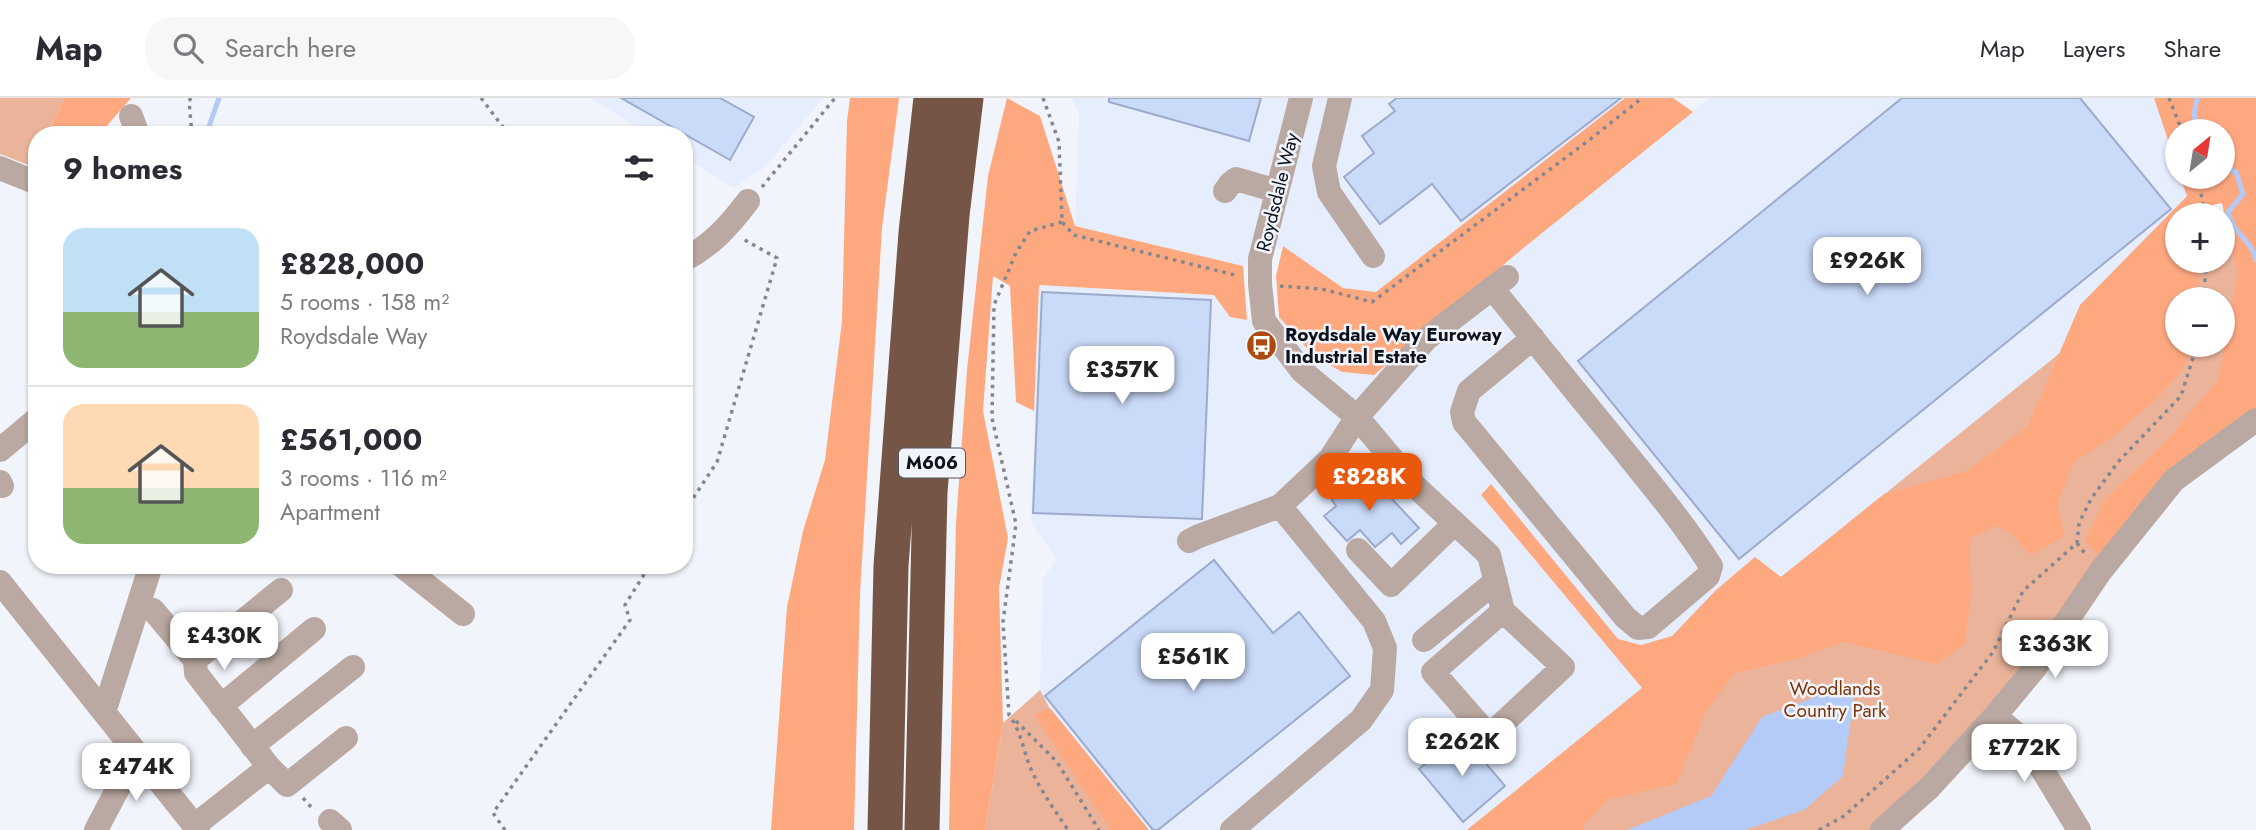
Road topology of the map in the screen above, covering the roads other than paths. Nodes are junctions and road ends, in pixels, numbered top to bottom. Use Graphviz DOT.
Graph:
graph roads {
  1 [pos="931,98"];
  2 [pos="966,98"];
  3 [pos="1301,98"];
  4 [pos="1340,98"];
  5 [pos="0,168"];
  6 [pos="28,179"];
  7 [pos="1225,191"];
  8 [pos="1277,191"];
  9 [pos="748,201"];
  10 [pos="693,255"];
  11 [pos="1373,256"];
  12 [pos="1533,338"];
  13 [pos="1357,417"];
  14 [pos="2256,420"];
  15 [pos="28,427"];
  16 [pos="0,450"];
  17 [pos="1280,506"];
  18 [pos="1455,523"];
  19 [pos="1194,538"];
  20 [pos="1359,550"];
  21 [pos="148,574"];
  22 [pos="412,574"];
  23 [pos="1496,581"];
  24 [pos="0,582"];
  25 [pos="281,590"];
  26 [pos="139,605"];
  27 [pos="1503,611"];
  28 [pos="463,614"];
  29 [pos="314,629"];
  30 [pos="1424,640"];
  31 [pos="195,660"];
  32 [pos="353,667"];
  33 [pos="220,706"];
  34 [pos="104,712"];
  35 [pos="1995,716"];
  36 [pos="346,738"];
  37 [pos="252,746"];
  38 [pos="136,754"];
  39 [pos="269,767"];
  40 [pos="196,828"];
  41 [pos="96,830"];
  42 [pos="884,830"];
  43 [pos="922,830"];
  44 [pos="1232,830"];
  45 [pos="1882,830"];
  46 [pos="2079,830"];
  1 -- 42 [label="highway, M606"];
  2 -- 43 [label="highway, M606"];
  3 -- 8 [label="street, Roydsdale Way"];
  4 -- 11 [label="street"];
  5 -- 6 [label="street"];
  7 -- 8 [label="street"];
  8 -- 13 [label="street, Roydsdale Way"];
  9 -- 10 [label="street"];
  12 -- 12 [label="street"];
  12 -- 13 [label="street"];
  13 -- 17 [label="street"];
  13 -- 18 [label="street, Roydsdale Way"];
  14 -- 35 [label="street"];
  15 -- 16 [label="street"];
  17 -- 19 [label="street"];
  17 -- 44 [label="street"];
  18 -- 20 [label="street"];
  18 -- 23 [label="street, Roydsdale Way"];
  21 -- 26 [label="street"];
  22 -- 28 [label="street"];
  23 -- 27 [label="street, Roydsdale Way"];
  23 -- 30 [label="street"];
  24 -- 34 [label="street"];
  25 -- 31 [label="street"];
  26 -- 31 [label="street"];
  26 -- 34 [label="street"];
  27 -- 27 [label="street"];
  29 -- 33 [label="street"];
  31 -- 33 [label="street"];
  32 -- 37 [label="street"];
  33 -- 37 [label="street"];
  34 -- 38 [label="street"];
  35 -- 45 [label="street"];
  35 -- 46 [label="street"];
  36 -- 39 [label="street"];
  37 -- 39 [label="street"];
  38 -- 40 [label="street"];
  38 -- 41 [label="street"];
  39 -- 40 [label="street"];
}
